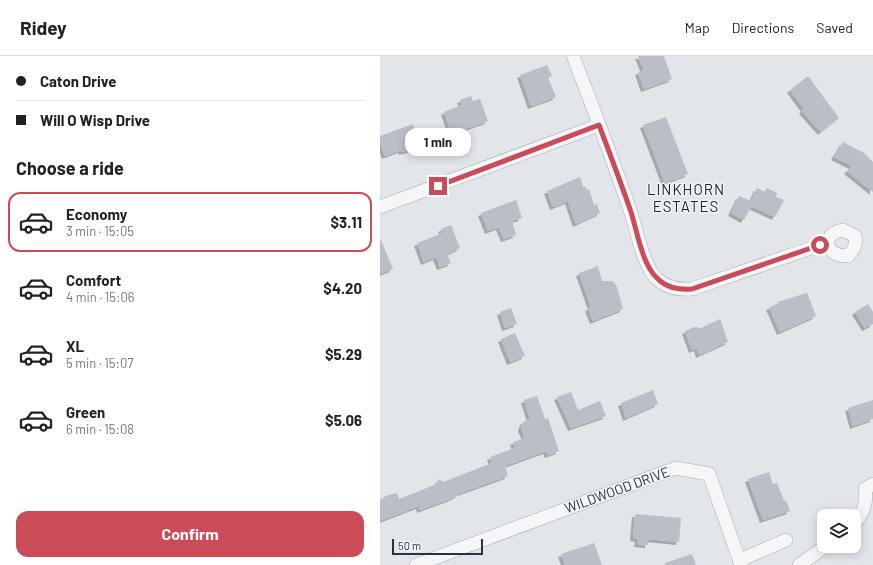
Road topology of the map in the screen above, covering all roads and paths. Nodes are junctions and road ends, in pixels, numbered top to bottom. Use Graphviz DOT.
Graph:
graph roads {
  1 [pos="573,56"];
  2 [pos="599,125"];
  3 [pos="380,207"];
  4 [pos="827,245"];
  5 [pos="873,484"];
  6 [pos="861,516"];
  7 [pos="786,540"];
  8 [pos="817,552"];
  9 [pos="740,562"];
  10 [pos="416,565"];
  11 [pos="799,565"];
  1 -- 2 [label="street"];
  2 -- 3 [label="street"];
  2 -- 4 [label="street"];
  5 -- 6 [label="street"];
  7 -- 9 [label="street, WILDWOOD DRIVE"];
  8 -- 11 [label="street"];
  9 -- 10 [label="street, WILDWOOD DRIVE"];
}
